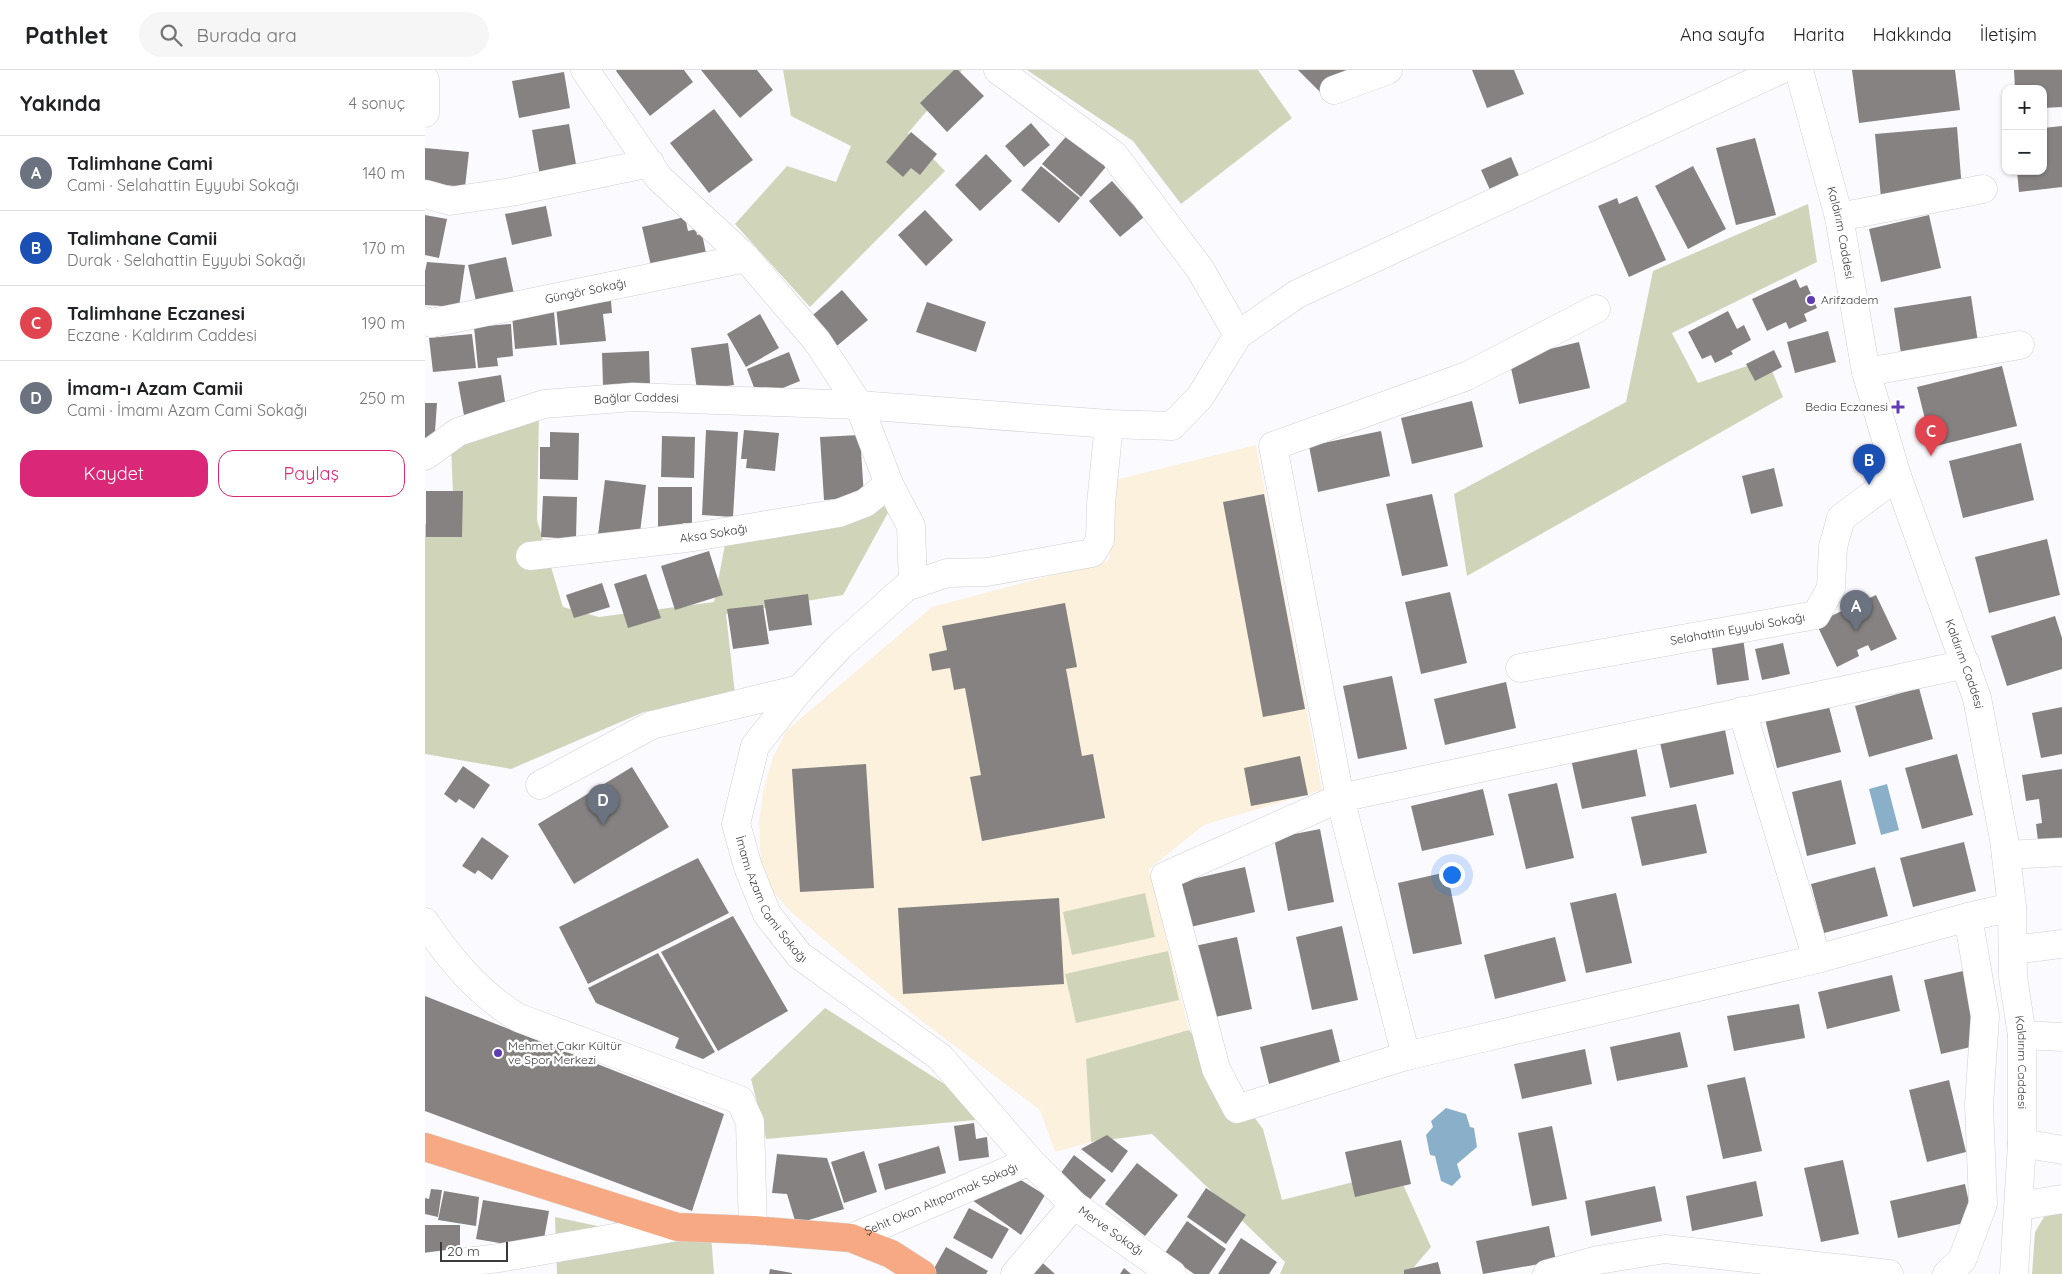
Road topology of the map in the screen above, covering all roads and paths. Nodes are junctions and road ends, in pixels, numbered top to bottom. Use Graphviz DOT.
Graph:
graph roads {
  1 [pos="998,70"];
  2 [pos="1388,70"];
  3 [pos="1780,70"];
  4 [pos="1799,70"];
  5 [pos="587,71"];
  6 [pos="425,80"];
  7 [pos="1334,90"];
  8 [pos="425,113"];
  9 [pos="650,163"];
  10 [pos="1983,189"];
  11 [pos="425,194"];
  12 [pos="1839,217"];
  13 [pos="746,258"];
  14 [pos="1596,309"];
  15 [pos="425,321"];
  16 [pos="1238,334"];
  17 [pos="2020,345"];
  18 [pos="1866,372"];
  19 [pos="859,405"];
  20 [pos="1109,424"];
  21 [pos="425,456"];
  22 [pos="1897,476"];
  23 [pos="889,484"];
  24 [pos="530,556"];
  25 [pos="913,584"];
  26 [pos="1967,664"];
  27 [pos="1520,668"];
  28 [pos="800,689"];
  29 [pos="1742,711"];
  30 [pos="540,785"];
  31 [pos="1340,798"];
  32 [pos="2062,852"];
  33 [pos="2006,855"];
  34 [pos="2012,907"];
  35 [pos="1968,917"];
  36 [pos="425,922"];
  37 [pos="2062,944"];
  38 [pos="2013,950"];
  39 [pos="1817,959"];
  40 [pos="2022,1035"];
  41 [pos="2062,1037"];
  42 [pos="1406,1056"];
  43 [pos="2022,1143"];
  44 [pos="425,1147"];
  45 [pos="2062,1150"];
  46 [pos="1030,1161"];
  47 [pos="2062,1199"];
  48 [pos="1074,1205"];
  49 [pos="2020,1206"];
  50 [pos="677,1227"];
  51 [pos="753,1230"];
  52 [pos="851,1238"];
  53 [pos="425,1267"];
  54 [pos="922,1274"];
  55 [pos="1015,1274"];
  56 [pos="1172,1274"];
  57 [pos="1547,1274"];
  58 [pos="1889,1274"];
  59 [pos="1947,1274"];
  60 [pos="2014,1274"];
  1 -- 16 [label="street"];
  2 -- 7 [label="street"];
  3 -- 16 [label="street"];
  4 -- 12 [label="street, Kaldırım Caddesi"];
  5 -- 9 [label="street"];
  6 -- 8 [label="street"];
  9 -- 11 [label="street"];
  9 -- 13 [label="street"];
  10 -- 12 [label="street"];
  12 -- 18 [label="street, Kaldırım Caddesi"];
  13 -- 15 [label="street, Güngör Sokağı"];
  13 -- 19 [label="street"];
  14 -- 31 [label="street"];
  16 -- 20 [label="street, Bağlar Caddesi"];
  17 -- 18 [label="street"];
  18 -- 22 [label="street, Kaldırım Caddesi"];
  19 -- 20 [label="street, Bağlar Caddesi"];
  19 -- 21 [label="street, Bağlar Caddesi"];
  19 -- 23 [label="street"];
  20 -- 25 [label="street, İmamı Azam Cami Sokağı"];
  22 -- 26 [label="street, Kaldırım Caddesi"];
  22 -- 27 [label="street, Selahattin Eyyubi Sokağı"];
  23 -- 24 [label="street, Aksa Sokağı"];
  23 -- 25 [label="street"];
  25 -- 28 [label="street, İmamı Azam Cami Sokağı"];
  26 -- 29 [label="street"];
  26 -- 33 [label="street, Kaldırım Caddesi"];
  28 -- 30 [label="street"];
  28 -- 46 [label="street, İmamı Azam Cami Sokağı"];
  29 -- 31 [label="street"];
  29 -- 39 [label="street"];
  31 -- 42 [label="street"];
  31 -- 42 [label="street"];
  32 -- 33 [label="street"];
  33 -- 34 [label="street, Kaldırım Caddesi"];
  34 -- 35 [label="street"];
  34 -- 38 [label="street, Kaldırım Caddesi"];
  35 -- 39 [label="street"];
  35 -- 59 [label="street"];
  36 -- 51 [label="street"];
  37 -- 38 [label="street"];
  38 -- 40 [label="street, Kaldırım Caddesi"];
  39 -- 42 [label="street"];
  40 -- 41 [label="street"];
  40 -- 43 [label="street, Kaldırım Caddesi"];
  43 -- 45 [label="street"];
  43 -- 49 [label="street, Kaldırım Caddesi"];
  44 -- 50 [label="main road"];
  46 -- 48 [label="street, İmamı Azam Cami Sokağı"];
  46 -- 52 [label="street, Şehit Okan Altıparmak Sokağı"];
  47 -- 49 [label="street"];
  48 -- 55 [label="street"];
  48 -- 56 [label="street, Merve Sokağı"];
  49 -- 60 [label="street, Kaldırım Caddesi"];
  50 -- 51 [label="main road"];
  50 -- 53 [label="street"];
  51 -- 52 [label="main road"];
  52 -- 54 [label="main road"];
  57 -- 58 [label="street"];
}
